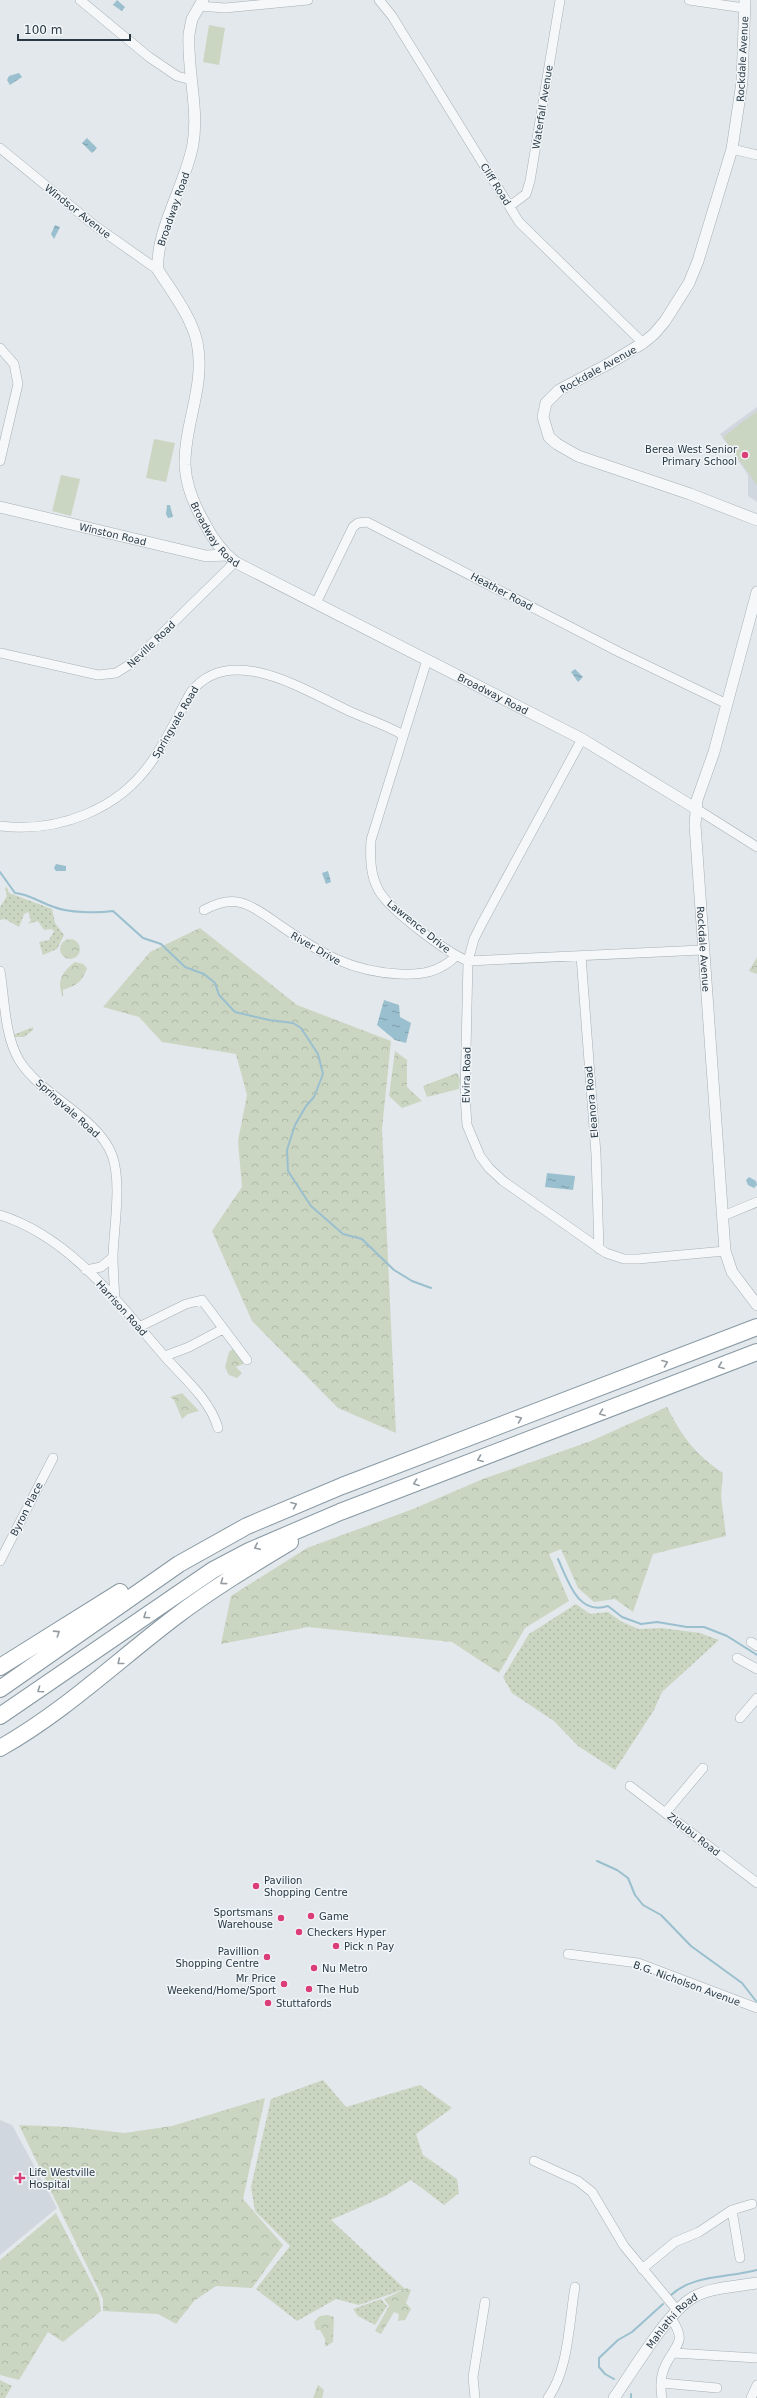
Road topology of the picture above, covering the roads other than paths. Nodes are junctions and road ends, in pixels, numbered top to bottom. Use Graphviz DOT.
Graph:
graph roads {
  1 [pos="80,0"];
  2 [pos="308,0"];
  3 [pos="381,0"];
  4 [pos="560,0"];
  5 [pos="689,0"];
  6 [pos="201,3"];
  7 [pos="744,4"];
  8 [pos="191,80"];
  9 [pos="0,148"];
  10 [pos="732,149"];
  11 [pos="757,155"];
  12 [pos="510,206"];
  13 [pos="158,270"];
  14 [pos="643,343"];
  15 [pos="0,348"];
  16 [pos="0,460"];
  17 [pos="0,507"];
  18 [pos="756,520"];
  19 [pos="231,559"];
  20 [pos="757,592"];
  21 [pos="316,603"];
  22 [pos="0,653"];
  23 [pos="426,660"];
  24 [pos="727,704"];
  25 [pos="403,735"];
  26 [pos="582,739"];
  27 [pos="695,808"];
  28 [pos="0,826"];
  29 [pos="757,847"];
  30 [pos="204,910"];
  31 [pos="702,950"];
  32 [pos="456,956"];
  33 [pos="581,956"];
  34 [pos="468,961"];
  35 [pos="0,971"];
  36 [pos="757,1202"];
  37 [pos="0,1215"];
  38 [pos="723,1216"];
  39 [pos="599,1249"];
  40 [pos="725,1251"];
  41 [pos="113,1257"];
  42 [pos="86,1270"];
  43 [pos="115,1298"];
  44 [pos="753,1300"];
  45 [pos="139,1327"];
  46 [pos="757,1327"];
  47 [pos="223,1330"];
  48 [pos="757,1352"];
  49 [pos="165,1356"];
  50 [pos="247,1360"];
  51 [pos="218,1428"];
  52 [pos="53,1458"];
  53 [pos="340,1512"];
  54 [pos="221,1539"];
  55 [pos="0,1561"];
  56 [pos="71,1639"];
  57 [pos="737,1658"];
  58 [pos="0,1667"];
  59 [pos="757,1669"];
  60 [pos="0,1680"];
  61 [pos="0,1690"];
  62 [pos="757,1698"];
  63 [pos="0,1716"];
  64 [pos="740,1718"];
  65 [pos="32,1730"];
  66 [pos="0,1748"];
  67 [pos="0,1756"];
  68 [pos="703,1768"];
  69 [pos="630,1786"];
  70 [pos="666,1812"];
  71 [pos="757,1883"];
  72 [pos="568,1954"];
  73 [pos="757,2008"];
  74 [pos="534,2161"];
  75 [pos="752,2204"];
  76 [pos="732,2210"];
  77 [pos="740,2258"];
  78 [pos="642,2269"];
  79 [pos="757,2282"];
  80 [pos="575,2287"];
  81 [pos="485,2302"];
  82 [pos="674,2314"];
  83 [pos="674,2353"];
  84 [pos="757,2358"];
  85 [pos="662,2383"];
  86 [pos="757,2385"];
  87 [pos="717,2388"];
  88 [pos="475,2398"];
  89 [pos="548,2398"];
  90 [pos="614,2398"];
  91 [pos="662,2398"];
  92 [pos="751,2398"];
  1 -- 8 [label="street"];
  2 -- 6 [label="street"];
  3 -- 12 [label="street, Cliff Road"];
  4 -- 12 [label="street, Waterfall Avenue"];
  5 -- 7 [label="street"];
  6 -- 8 [label="street, Broadway Road"];
  7 -- 10 [label="street, Rockdale Avenue"];
  8 -- 13 [label="street, Broadway Road"];
  9 -- 13 [label="street, Windsor Avenue"];
  10 -- 11 [label="street"];
  10 -- 14 [label="street, Rockdale Avenue"];
  12 -- 14 [label="street, Cliff Road"];
  13 -- 19 [label="street, Broadway Road"];
  14 -- 18 [label="street, Rockdale Avenue"];
  15 -- 16 [label="street"];
  17 -- 19 [label="street, Winston Road"];
  19 -- 21 [label="street, Broadway Road"];
  19 -- 22 [label="street, Neville Road"];
  20 -- 24 [label="street, Rockdale Avenue"];
  21 -- 23 [label="street, Broadway Road"];
  21 -- 24 [label="street, Heather Road"];
  23 -- 25 [label="street, Lawrence Drive"];
  23 -- 26 [label="street, Broadway Road"];
  24 -- 27 [label="street, Rockdale Avenue"];
  25 -- 28 [label="street, Springvale Road"];
  25 -- 32 [label="street, Lawrence Drive"];
  26 -- 27 [label="street, Broadway Road"];
  26 -- 34 [label="street, Elvira Road"];
  27 -- 29 [label="street"];
  27 -- 31 [label="street, Rockdale Avenue"];
  30 -- 32 [label="street, River Drive"];
  31 -- 33 [label="street, Lawrence Drive"];
  31 -- 38 [label="street, Rockdale Avenue"];
  32 -- 34 [label="street, Lawrence Drive"];
  33 -- 34 [label="street, Lawrence Drive"];
  33 -- 39 [label="street, Eleanora Road"];
  34 -- 39 [label="street, Elvira Road"];
  35 -- 41 [label="street, Springvale Road"];
  36 -- 38 [label="street"];
  37 -- 42 [label="street, Harrison Road"];
  38 -- 40 [label="street, Rockdale Avenue"];
  39 -- 40 [label="street, Elvira Road"];
  40 -- 44 [label="street, Rockdale Avenue"];
  41 -- 42 [label="street"];
  41 -- 43 [label="street, Springvale Road"];
  42 -- 43 [label="street, Harrison Road"];
  43 -- 45 [label="street, Harrison Road"];
  45 -- 47 [label="street"];
  45 -- 49 [label="street, Harrison Road"];
  54 -- 46 [label="highway, one-way"];
  47 -- 49 [label="street"];
  47 -- 50 [label="street"];
  48 -- 53 [label="highway, one-way"];
  49 -- 51 [label="street, Harrison Road"];
  52 -- 55 [label="street, Byron Place"];
  53 -- 63 [label="highway, one-way"];
  53 -- 65 [label="highway, one-way"];
  54 -- 56 [label="highway"];
  58 -- 54 [label="highway, one-way"];
  56 -- 60 [label="highway"];
  56 -- 61 [label="highway"];
  57 -- 59 [label="street"];
  62 -- 64 [label="street"];
  65 -- 66 [label="highway"];
  65 -- 67 [label="highway"];
  68 -- 70 [label="street"];
  69 -- 70 [label="street, Ziqubu Road"];
  70 -- 71 [label="street, Ziqubu Road"];
  72 -- 73 [label="street, B.G. Nicholson Avenue"];
  74 -- 78 [label="street"];
  75 -- 76 [label="street"];
  76 -- 77 [label="street"];
  76 -- 78 [label="street"];
  78 -- 82 [label="street"];
  79 -- 82 [label="street, Mahlathi Road"];
  80 -- 89 [label="street"];
  81 -- 88 [label="street"];
  82 -- 83 [label="street"];
  82 -- 90 [label="street, Mahlathi Road"];
  83 -- 84 [label="street"];
  83 -- 85 [label="street"];
  85 -- 87 [label="street"];
  85 -- 91 [label="street"];
  86 -- 92 [label="street"];
}
